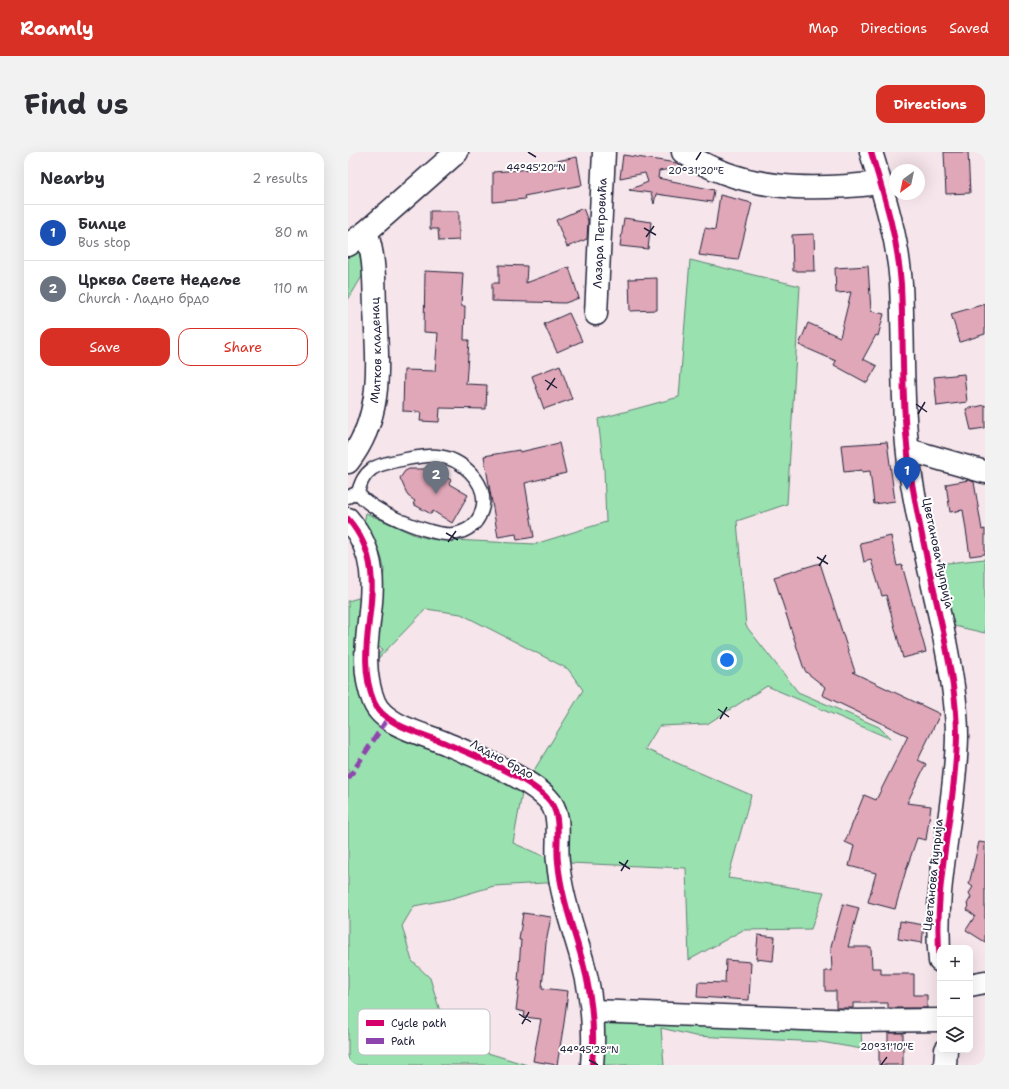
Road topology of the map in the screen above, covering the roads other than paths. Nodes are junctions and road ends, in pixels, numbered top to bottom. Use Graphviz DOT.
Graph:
graph roads {
  1 [pos="458,152"];
  2 [pos="604,152"];
  3 [pos="683,152"];
  4 [pos="871,152"];
  5 [pos="880,182"];
  6 [pos="366,232"];
  7 [pos="348,245"];
  8 [pos="596,314"];
  9 [pos="908,450"];
  10 [pos="348,462"];
  11 [pos="985,472"];
  12 [pos="353,494"];
  13 [pos="348,519"];
  14 [pos="939,945"];
  15 [pos="985,982"];
  16 [pos="973,984"];
  17 [pos="593,1011"];
  18 [pos="937,1020"];
  19 [pos="946,1053"];
  20 [pos="592,1065"];
  21 [pos="946,1065"];
  1 -- 6 [label="street"];
  2 -- 8 [label="street, Лазара Петровића"];
  3 -- 5 [label="street"];
  4 -- 5 [label="street, Цветанова ћуприја"];
  5 -- 9 [label="street, Цветанова ћуприја"];
  6 -- 7 [label="street"];
  6 -- 10 [label="street, Митков кладенац"];
  9 -- 11 [label="street"];
  9 -- 14 [label="street, Цветанова ћуприја"];
  12 -- 12 [label="lane"];
  13 -- 17 [label="street, Ладно брдо"];
  15 -- 16 [label="street"];
  17 -- 18 [label="street"];
  17 -- 20 [label="street, Ладно брдо"];
  19 -- 21 [label="street"];
}
